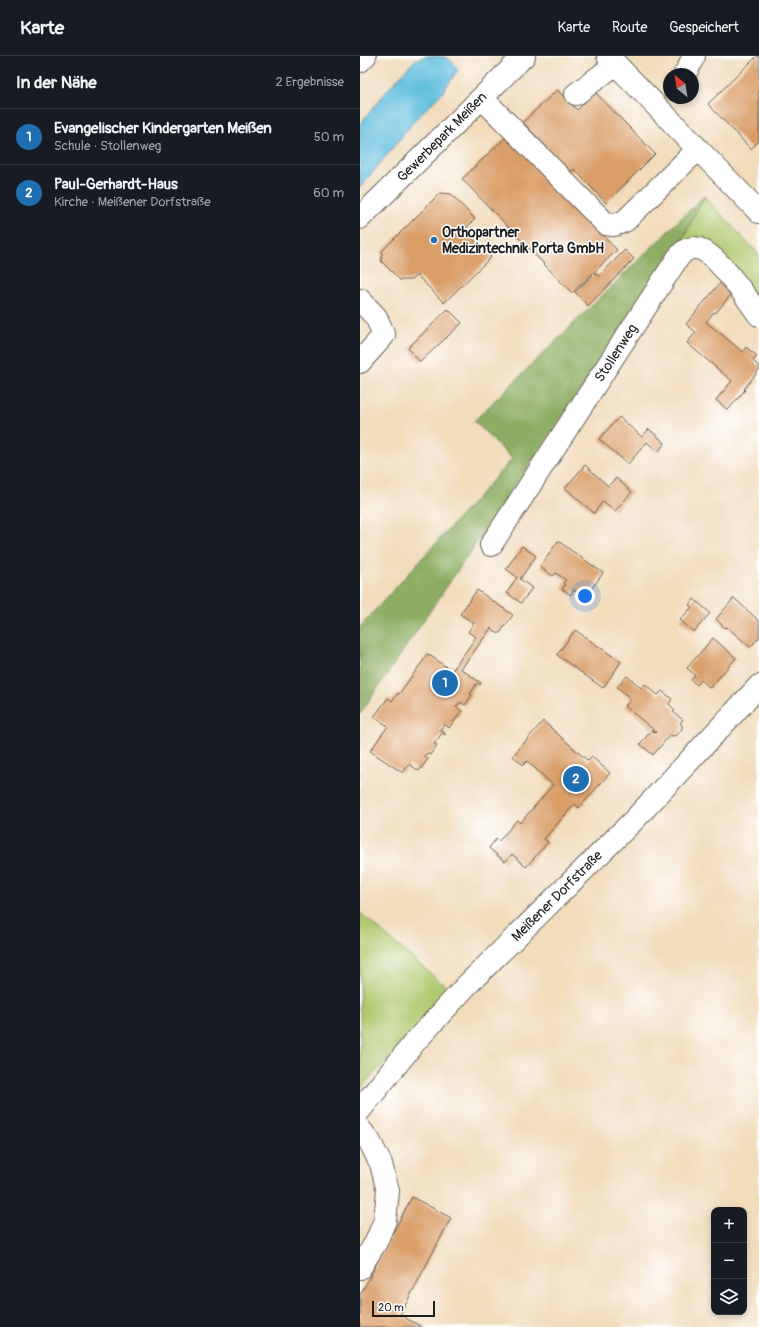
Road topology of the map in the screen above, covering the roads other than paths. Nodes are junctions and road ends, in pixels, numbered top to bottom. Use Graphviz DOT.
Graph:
graph roads {
  1 [pos="365,56"];
  2 [pos="524,56"];
  3 [pos="694,56"];
  4 [pos="612,60"];
  5 [pos="360,61"];
  6 [pos="689,68"];
  7 [pos="576,94"];
  8 [pos="482,98"];
  9 [pos="670,107"];
  10 [pos="698,149"];
  11 [pos="759,212"];
  12 [pos="360,218"];
  13 [pos="360,300"];
  14 [pos="759,315"];
  15 [pos="360,362"];
  16 [pos="491,546"];
  17 [pos="759,686"];
  18 [pos="360,1110"];
  19 [pos="360,1129"];
  20 [pos="360,1268"];
  1 -- 5 [label="street"];
  2 -- 8 [label="street, Gewerbepark Meißen"];
  3 -- 6 [label="street"];
  4 -- 7 [label="street"];
  4 -- 9 [label="street"];
  8 -- 10 [label="street"];
  8 -- 12 [label="street, Gewerbepark Meißen"];
  9 -- 10 [label="street"];
  10 -- 11 [label="street"];
  13 -- 15 [label="street"];
  14 -- 16 [label="street, Stollenweg"];
  17 -- 18 [label="street, Meißener Dorfstraße"];
  19 -- 20 [label="street"];
}
